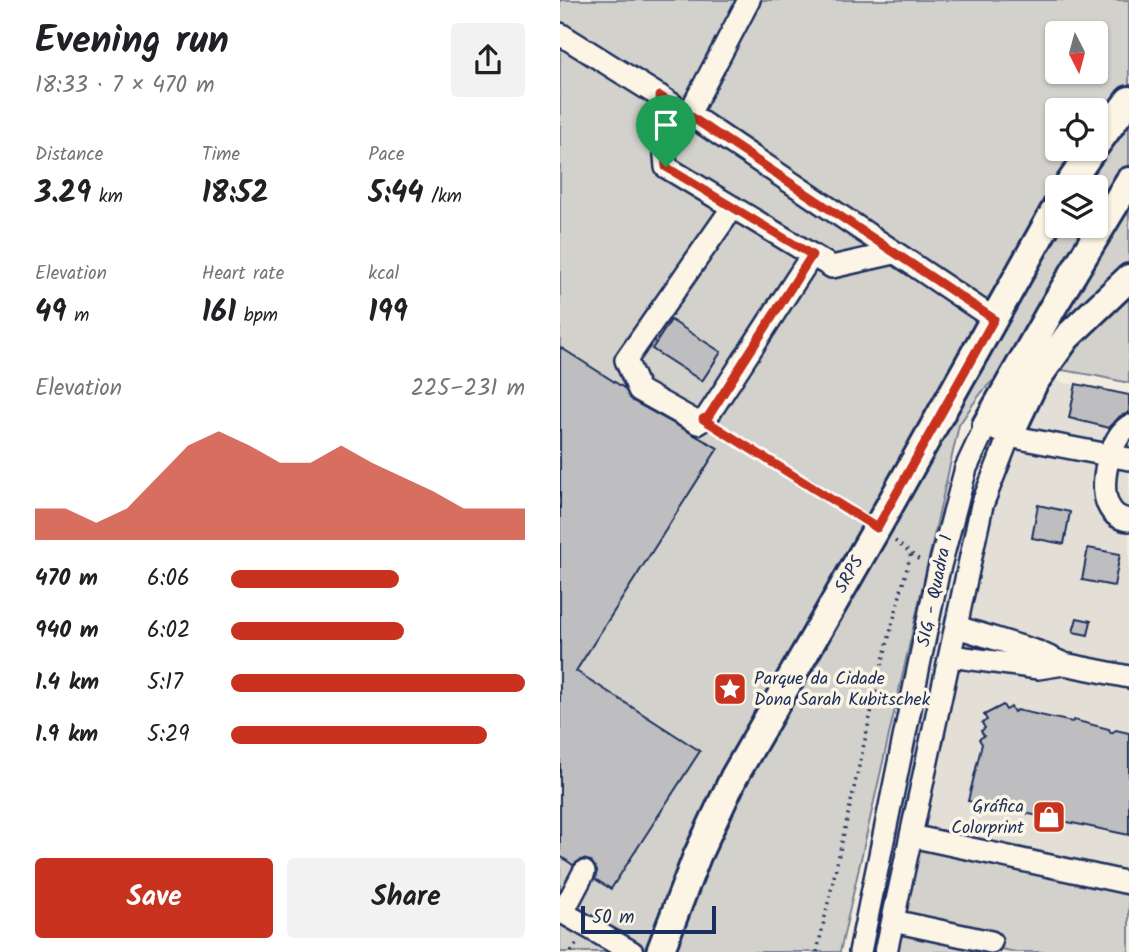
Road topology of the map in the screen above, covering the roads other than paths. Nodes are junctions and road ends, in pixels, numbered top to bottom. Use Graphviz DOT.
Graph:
graph roads {
  1 [pos="749,0"];
  2 [pos="560,34"];
  3 [pos="660,96"];
  4 [pos="1129,100"];
  5 [pos="689,114"];
  6 [pos="1108,128"];
  7 [pos="1129,181"];
  8 [pos="733,207"];
  9 [pos="1045,228"];
  10 [pos="894,253"];
  11 [pos="812,255"];
  12 [pos="1129,278"];
  13 [pos="994,319"];
  14 [pos="1129,426"];
  15 [pos="998,431"];
  16 [pos="1119,457"];
  17 [pos="1129,520"];
  18 [pos="957,627"];
  19 [pos="951,656"];
  20 [pos="1064,664"];
  21 [pos="1129,677"];
  22 [pos="911,836"];
  23 [pos="584,872"];
  24 [pos="1129,883"];
  25 [pos="561,911"];
  26 [pos="892,921"];
  27 [pos="991,943"];
  28 [pos="632,952"];
  29 [pos="660,952"];
  30 [pos="860,952"];
  31 [pos="886,952"];
  1 -- 5 [label="street"];
  2 -- 3 [label="street"];
  3 -- 5 [label="street"];
  3 -- 8 [label="street"];
  4 -- 6 [label="main road"];
  5 -- 10 [label="street"];
  7 -- 15 [label="main road"];
  8 -- 11 [label="street"];
  8 -- 11 [label="street"];
  9 -- 13 [label="main road, SRPS"];
  10 -- 11 [label="street"];
  10 -- 13 [label="street"];
  12 -- 15 [label="main road"];
  13 -- 29 [label="main road, SRPS"];
  14 -- 16 [label="street"];
  15 -- 16 [label="street"];
  15 -- 18 [label="street, SIG - Quadra 1"];
  15 -- 30 [label="street, SIG - Quadra 1"];
  16 -- 17 [label="street"];
  18 -- 19 [label="street, SIG - Quadra 1"];
  18 -- 20 [label="street"];
  19 -- 20 [label="street"];
  19 -- 22 [label="street, SIG - Quadra 1"];
  20 -- 21 [label="street"];
  22 -- 24 [label="street"];
  22 -- 26 [label="street, SIG - Quadra 1"];
  23 -- 25 [label="street"];
  25 -- 28 [label="street"];
  26 -- 27 [label="street"];
  26 -- 31 [label="street, SIG - Quadra 1"];
}
